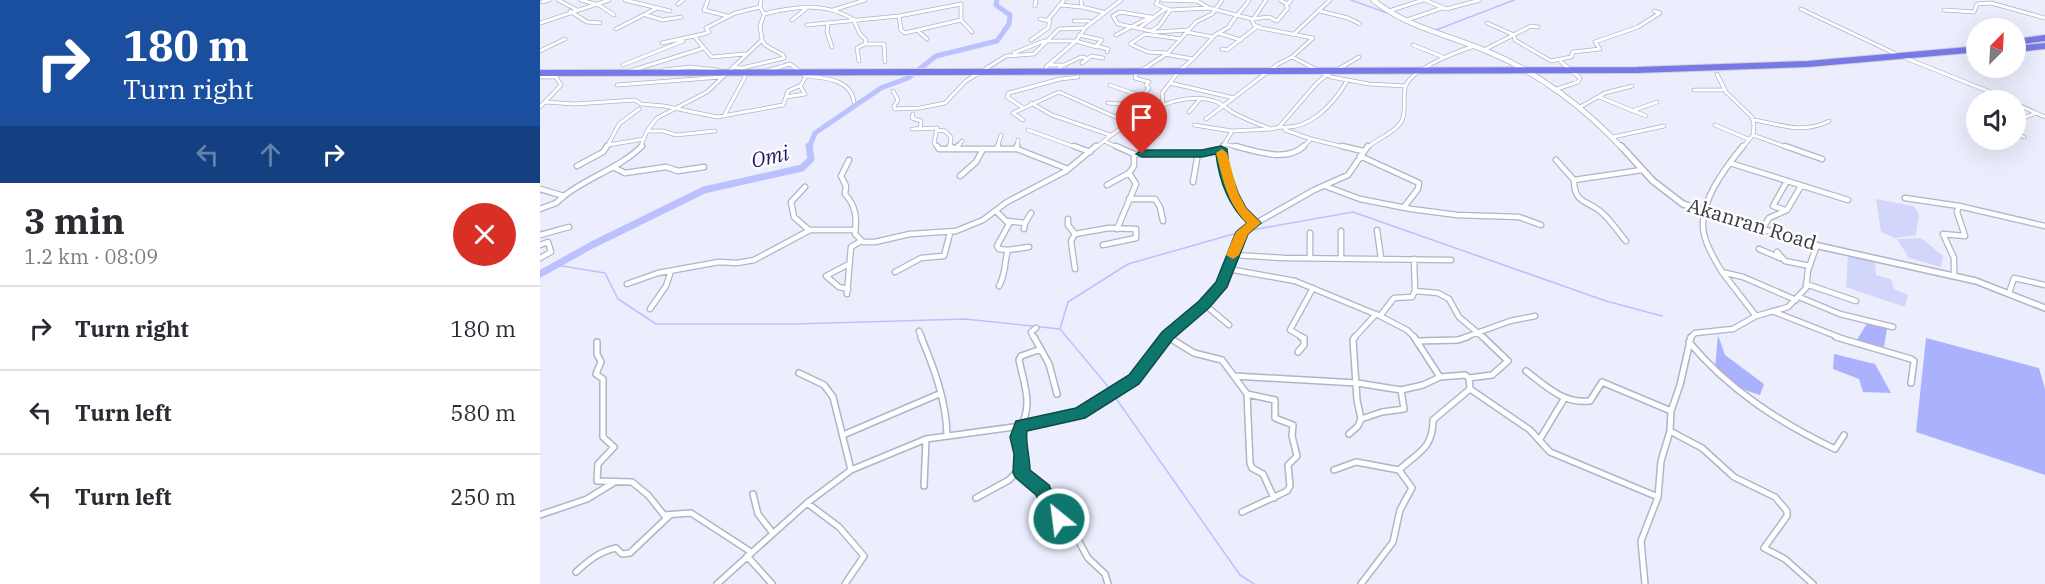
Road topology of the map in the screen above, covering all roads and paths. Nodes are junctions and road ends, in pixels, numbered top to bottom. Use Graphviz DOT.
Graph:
graph roads {
  1 [pos="549,0"];
  2 [pos="558,0"];
  3 [pos="580,0"];
  4 [pos="609,0"];
  5 [pos="625,0"];
  6 [pos="636,0"];
  7 [pos="682,0"];
  8 [pos="708,0"];
  9 [pos="761,0"];
  10 [pos="865,0"];
  11 [pos="957,0"];
  12 [pos="1036,0"];
  13 [pos="1064,0"];
  14 [pos="1081,0"];
  15 [pos="1121,0"];
  16 [pos="1158,0"];
  17 [pos="1162,0"];
  18 [pos="1222,0"];
  19 [pos="1249,0"];
  20 [pos="1266,0"];
  21 [pos="1280,0"];
  22 [pos="1291,0"];
  23 [pos="1330,0"];
  24 [pos="1372,0"];
  25 [pos="1421,0"];
  26 [pos="1480,0"];
  27 [pos="1986,0"];
  28 [pos="1996,0"];
  29 [pos="1194,1"];
  30 [pos="542,2"];
  31 [pos="631,2"];
  32 [pos="789,2"];
  33 [pos="1991,3"];
  34 [pos="594,4"];
  35 [pos="678,4"];
  36 [pos="961,4"];
  37 [pos="1287,4"];
  38 [pos="567,5"];
  39 [pos="1061,5"];
  40 [pos="1035,6"];
  41 [pos="2001,6"];
  42 [pos="760,7"];
  43 [pos="808,7"];
  44 [pos="1082,7"];
  45 [pos="657,8"];
  46 [pos="784,8"];
  47 [pos="1209,8"];
  48 [pos="1442,8"];
  49 [pos="1165,9"];
  50 [pos="1215,9"];
  51 [pos="1801,9"];
  52 [pos="577,10"];
  53 [pos="833,10"];
  54 [pos="1170,10"];
  55 [pos="1944,10"];
  56 [pos="570,11"];
  57 [pos="670,11"];
  58 [pos="1320,11"];
  59 [pos="1389,11"];
  60 [pos="1654,11"];
  61 [pos="1103,12"];
  62 [pos="764,14"];
  63 [pos="614,15"];
  64 [pos="646,15"];
  65 [pos="899,15"];
  66 [pos="1240,15"];
  67 [pos="540,16"];
  68 [pos="730,16"];
  69 [pos="681,17"];
  70 [pos="1150,17"];
  71 [pos="2045,18"];
  72 [pos="1252,19"];
  73 [pos="547,20"];
  74 [pos="792,20"];
  75 [pos="961,20"];
  76 [pos="1040,20"];
  77 [pos="1279,20"];
  78 [pos="1407,20"];
  79 [pos="855,21"];
  80 [pos="1047,21"];
  81 [pos="1074,21"];
  82 [pos="1089,21"];
  83 [pos="1062,22"];
  84 [pos="540,23"];
  85 [pos="600,23"];
  86 [pos="1487,23"];
  87 [pos="828,24"];
  88 [pos="1360,24"];
  89 [pos="807,25"];
  90 [pos="1049,26"];
  91 [pos="1258,26"];
  92 [pos="1131,27"];
  93 [pos="1538,27"];
  94 [pos="1061,28"];
  95 [pos="1084,28"];
  96 [pos="1139,28"];
  97 [pos="616,29"];
  98 [pos="917,30"];
  99 [pos="1270,30"];
  100 [pos="1151,31"];
  101 [pos="1187,31"];
  102 [pos="972,32"];
  103 [pos="1042,33"];
  104 [pos="1218,33"];
  105 [pos="1294,34"];
  106 [pos="1079,35"];
  107 [pos="1116,35"];
  108 [pos="1513,36"];
  109 [pos="694,37"];
  110 [pos="1051,37"];
  111 [pos="1213,37"];
  112 [pos="2045,38"];
  113 [pos="566,39"];
  114 [pos="927,39"];
  115 [pos="1181,39"];
  116 [pos="685,40"];
  117 [pos="762,40"];
  118 [pos="1031,40"];
  119 [pos="1242,40"];
  120 [pos="1076,41"];
  121 [pos="2026,41"];
  122 [pos="662,43"];
  123 [pos="865,44"];
  124 [pos="1413,45"];
  125 [pos="1476,46"];
  126 [pos="2045,46"];
  127 [pos="703,47"];
  128 [pos="832,47"];
  129 [pos="1097,47"];
  130 [pos="2026,48"];
  131 [pos="1222,50"];
  132 [pos="1484,50"];
  133 [pos="1966,50"];
  134 [pos="540,51"];
  135 [pos="1107,52"];
  136 [pos="1012,53"];
  137 [pos="746,54"];
  138 [pos="1166,54"];
  139 [pos="1085,57"];
  140 [pos="1292,57"];
  141 [pos="1359,57"];
  142 [pos="1443,57"];
  143 [pos="1103,58"];
  144 [pos="1193,59"];
  145 [pos="1559,60"];
  146 [pos="859,61"];
  147 [pos="885,62"];
  148 [pos="1082,63"];
  149 [pos="1065,64"];
  150 [pos="623,65"];
  151 [pos="733,67"];
  152 [pos="1060,67"];
  153 [pos="739,68"];
  154 [pos="662,71"];
  155 [pos="727,71"];
  156 [pos="743,72"];
  157 [pos="617,74"];
  158 [pos="1716,74"];
  159 [pos="540,75"];
  160 [pos="1326,75"];
  161 [pos="722,76"];
  162 [pos="806,76"];
  163 [pos="1078,77"];
  164 [pos="1347,81"];
  165 [pos="1170,83"];
  166 [pos="1110,84"];
  167 [pos="617,85"];
  168 [pos="800,86"];
  169 [pos="1406,86"];
  170 [pos="1632,86"];
  171 [pos="1554,90"];
  172 [pos="1695,90"];
  173 [pos="1722,90"];
  174 [pos="1985,90"];
  175 [pos="893,91"];
  176 [pos="1138,96"];
  177 [pos="786,97"];
  178 [pos="1599,97"];
  179 [pos="1234,98"];
  180 [pos="1132,99"];
  181 [pos="1147,99"];
  182 [pos="1200,99"];
  183 [pos="545,102"];
  184 [pos="854,102"];
  185 [pos="1657,102"];
  186 [pos="1031,103"];
  187 [pos="1108,103"];
  188 [pos="1161,103"];
  189 [pos="1223,105"];
  190 [pos="540,107"];
  191 [pos="1022,107"];
  192 [pos="1580,107"];
  193 [pos="674,108"];
  194 [pos="2026,108"];
  195 [pos="639,109"];
  196 [pos="1632,111"];
  197 [pos="1189,112"];
  198 [pos="2036,113"];
  199 [pos="912,114"];
  200 [pos="724,116"];
  201 [pos="1646,116"];
  202 [pos="2026,117"];
  203 [pos="2045,117"];
  204 [pos="1206,119"];
  205 [pos="1023,120"];
  206 [pos="1755,120"];
  207 [pos="1829,121"];
  208 [pos="1129,123"];
  209 [pos="1194,125"];
  210 [pos="1715,125"];
  211 [pos="1664,126"];
  212 [pos="1280,127"];
  213 [pos="912,129"];
  214 [pos="920,129"];
  215 [pos="1271,129"];
  216 [pos="937,130"];
  217 [pos="1028,130"];
  218 [pos="1286,130"];
  219 [pos="647,131"];
  220 [pos="715,131"];
  221 [pos="1232,131"];
  222 [pos="1001,135"];
  223 [pos="1110,135"];
  224 [pos="1753,135"];
  225 [pos="1613,137"];
  226 [pos="644,139"];
  227 [pos="1311,139"];
  228 [pos="1018,140"];
  229 [pos="1748,140"];
  230 [pos="962,141"];
  231 [pos="1104,141"];
  232 [pos="1224,144"];
  233 [pos="608,145"];
  234 [pos="998,148"];
  235 [pos="1017,149"];
  236 [pos="1221,149"];
  237 [pos="958,150"];
  238 [pos="982,151"];
  239 [pos="1090,152"];
  240 [pos="1198,153"];
  241 [pos="1134,154"];
  242 [pos="1361,154"];
  243 [pos="1822,159"];
  244 [pos="849,160"];
  245 [pos="1556,160"];
  246 [pos="1730,163"];
  247 [pos="577,166"];
  248 [pos="613,167"];
  249 [pos="704,167"];
  250 [pos="1068,169"];
  251 [pos="1642,171"];
  252 [pos="1129,173"];
  253 [pos="960,176"];
  254 [pos="1574,180"];
  255 [pos="1787,181"];
  256 [pos="1193,182"];
  257 [pos="1107,185"];
  258 [pos="1325,186"];
  259 [pos="1801,186"];
  260 [pos="805,187"];
  261 [pos="540,189"];
  262 [pos="564,196"];
  263 [pos="1905,198"];
  264 [pos="1129,199"];
  265 [pos="1848,200"];
  266 [pos="1959,206"];
  267 [pos="1404,207"];
  268 [pos="540,209"];
  269 [pos="1707,210"];
  270 [pos="1786,211"];
  271 [pos="997,212"];
  272 [pos="1031,213"];
  273 [pos="1068,219"];
  274 [pos="1008,221"];
  275 [pos="1163,221"];
  276 [pos="1025,223"];
  277 [pos="1254,223"];
  278 [pos="1541,225"];
  279 [pos="2045,226"];
  280 [pos="569,227"];
  281 [pos="1763,228"];
  282 [pos="1024,229"];
  283 [pos="1117,229"];
  284 [pos="809,230"];
  285 [pos="855,230"];
  286 [pos="1377,230"];
  287 [pos="1341,231"];
  288 [pos="950,233"];
  289 [pos="1310,233"];
  290 [pos="1075,234"];
  291 [pos="540,235"];
  292 [pos="861,241"];
  293 [pos="1626,241"];
  294 [pos="540,245"];
  295 [pos="1103,245"];
  296 [pos="1817,245"];
  297 [pos="1029,248"];
  298 [pos="1759,249"];
  299 [pos="1008,250"];
  300 [pos="1777,252"];
  301 [pos="1233,255"];
  302 [pos="540,258"];
  303 [pos="1310,258"];
  304 [pos="1341,258"];
  305 [pos="1381,258"];
  306 [pos="1780,258"];
  307 [pos="1414,259"];
  308 [pos="1451,260"];
  309 [pos="847,265"];
  310 [pos="1809,266"];
  311 [pos="1075,269"];
  312 [pos="1228,269"];
  313 [pos="671,271"];
  314 [pos="895,272"];
  315 [pos="1722,272"];
  316 [pos="1954,275"];
  317 [pos="627,284"];
  318 [pos="1806,284"];
  319 [pos="2045,285"];
  320 [pos="999,286"];
  321 [pos="1312,288"];
  322 [pos="1415,291"];
  323 [pos="2009,293"];
  324 [pos="1798,299"];
  325 [pos="1856,301"];
  326 [pos="1204,304"];
  327 [pos="2045,308"];
  328 [pos="650,309"];
  329 [pos="1772,311"];
  330 [pos="1378,315"];
  331 [pos="1535,316"];
  332 [pos="1756,316"];
  333 [pos="1229,325"];
  334 [pos="1893,327"];
  335 [pos="1036,328"];
  336 [pos="920,331"];
  337 [pos="1479,333"];
  338 [pos="1167,336"];
  339 [pos="1418,341"];
  340 [pos="597,342"];
  341 [pos="1689,342"];
  342 [pos="1041,349"];
  343 [pos="1298,352"];
  344 [pos="1526,371"];
  345 [pos="798,373"];
  346 [pos="1234,376"];
  347 [pos="1440,377"];
  348 [pos="1469,378"];
  349 [pos="1357,383"];
  350 [pos="1911,383"];
  351 [pos="1470,389"];
  352 [pos="1401,390"];
  353 [pos="939,394"];
  354 [pos="1057,394"];
  355 [pos="1247,394"];
  356 [pos="1564,399"];
  357 [pos="1671,411"];
  358 [pos="1361,419"];
  359 [pos="1021,426"];
  360 [pos="1670,431"];
  361 [pos="947,434"];
  362 [pos="1349,434"];
  363 [pos="843,435"];
  364 [pos="1844,435"];
  365 [pos="926,438"];
  366 [pos="1540,439"];
  367 [pos="1021,466"];
  368 [pos="851,470"];
  369 [pos="1334,470"];
  370 [pos="1399,470"];
  371 [pos="616,482"];
  372 [pos="924,486"];
  373 [pos="753,494"];
  374 [pos="1658,497"];
  375 [pos="976,498"];
  376 [pos="1274,498"];
  377 [pos="807,503"];
  378 [pos="1242,512"];
  379 [pos="540,515"];
  380 [pos="669,516"];
  381 [pos="772,532"];
  382 [pos="749,554"];
  383 [pos="576,572"];
  384 [pos="717,584"];
  385 [pos="772,584"];
  386 [pos="845,584"];
  387 [pos="1108,584"];
  388 [pos="1361,584"];
  389 [pos="1645,584"];
  390 [pos="1813,584"];
  1 -- 30 [label="street"];
  2 -- 38 [label="street"];
  3 -- 34 [label="street"];
  3 -- 38 [label="street"];
  4 -- 34 [label="street"];
  5 -- 31 [label="street"];
  6 -- 31 [label="street"];
  7 -- 35 [label="street"];
  8 -- 68 [label="street"];
  9 -- 42 [label="street"];
  10 -- 53 [label="street"];
  11 -- 36 [label="street"];
  12 -- 40 [label="street"];
  13 -- 39 [label="street"];
  14 -- 44 [label="street"];
  15 -- 61 [label="street"];
  16 -- 49 [label="street"];
  17 -- 29 [label="street"];
  18 -- 50 [label="street"];
  19 -- 66 [label="street"];
  20 -- 72 [label="street"];
  21 -- 37 [label="street"];
  22 -- 37 [label="street"];
  23 -- 58 [label="street"];
  24 -- 59 [label="main road, Akanran Road"];
  25 -- 48 [label="street"];
  25 -- 59 [label="street"];
  26 -- 48 [label="street"];
  27 -- 33 [label="street"];
  28 -- 41 [label="street"];
  29 -- 47 [label="street"];
  31 -- 45 [label="street"];
  32 -- 46 [label="street"];
  33 -- 41 [label="street"];
  33 -- 55 [label="street"];
  34 -- 52 [label="street"];
  34 -- 63 [label="street"];
  36 -- 65 [label="street"];
  36 -- 75 [label="street"];
  37 -- 77 [label="street"];
  38 -- 52 [label="street"];
  39 -- 44 [label="street"];
  39 -- 80 [label="street"];
  41 -- 71 [label="street"];
  42 -- 62 [label="street"];
  42 -- 68 [label="street"];
  43 -- 46 [label="street"];
  43 -- 53 [label="street"];
  43 -- 74 [label="street"];
  44 -- 61 [label="street"];
  45 -- 57 [label="street"];
  45 -- 64 [label="street"];
  46 -- 62 [label="street"];
  47 -- 50 [label="street"];
  47 -- 54 [label="street"];
  48 -- 78 [label="street"];
  49 -- 54 [label="street"];
  49 -- 70 [label="street"];
  50 -- 66 [label="street"];
  50 -- 101 [label="street"];
  51 -- 174 [label="street"];
  52 -- 56 [label="street"];
  53 -- 79 [label="street"];
  54 -- 100 [label="street"];
  56 -- 73 [label="street"];
  56 -- 85 [label="street"];
  58 -- 88 [label="street"];
  58 -- 105 [label="street"];
  59 -- 78 [label="main road, Akanran Road"];
  60 -- 145 [label="street"];
  61 -- 82 [label="street"];
  62 -- 117 [label="street"];
  64 -- 69 [label="street"];
  64 -- 97 [label="street"];
  65 -- 79 [label="street"];
  65 -- 98 [label="street"];
  66 -- 72 [label="street"];
  66 -- 104 [label="street"];
  67 -- 73 [label="street"];
  68 -- 109 [label="street"];
  70 -- 92 [label="street"];
  70 -- 92 [label="street"];
  70 -- 96 [label="street"];
  72 -- 77 [label="street"];
  72 -- 91 [label="street"];
  73 -- 84 [label="street"];
  75 -- 98 [label="street"];
  75 -- 102 [label="street"];
  76 -- 80 [label="street"];
  77 -- 99 [label="street"];
  78 -- 125 [label="main road, Akanran Road"];
  79 -- 87 [label="street"];
  79 -- 123 [label="street"];
  80 -- 90 [label="street"];
  81 -- 82 [label="street"];
  82 -- 95 [label="street"];
  83 -- 94 [label="street"];
  86 -- 108 [label="street"];
  87 -- 89 [label="street"];
  87 -- 128 [label="street"];
  90 -- 94 [label="street"];
  90 -- 103 [label="street"];
  91 -- 99 [label="street"];
  91 -- 119 [label="street"];
  92 -- 96 [label="street"];
  92 -- 107 [label="street"];
  93 -- 108 [label="street"];
  94 -- 95 [label="street"];
  94 -- 110 [label="street"];
  95 -- 106 [label="street"];
  96 -- 100 [label="street"];
  98 -- 114 [label="street"];
  99 -- 105 [label="street"];
  100 -- 101 [label="street"];
  101 -- 111 [label="street"];
  101 -- 115 [label="street"];
  103 -- 110 [label="street"];
  103 -- 118 [label="street"];
  104 -- 111 [label="street"];
  104 -- 119 [label="street"];
  105 -- 140 [label="street"];
  106 -- 120 [label="street"];
  106 -- 129 [label="street"];
  108 -- 132 [label="street"];
  108 -- 145 [label="street"];
  109 -- 116 [label="street"];
  109 -- 127 [label="street"];
  110 -- 120 [label="street"];
  110 -- 136 [label="street"];
  110 -- 136 [label="street"];
  111 -- 144 [label="street"];
  112 -- 121 [label="highway"];
  113 -- 134 [label="street"];
  115 -- 138 [label="street"];
  115 -- 138 [label="street"];
  116 -- 122 [label="street"];
  116 -- 150 [label="street"];
  117 -- 137 [label="street"];
  117 -- 153 [label="street"];
  119 -- 131 [label="street"];
  120 -- 129 [label="street"];
  120 -- 149 [label="street"];
  123 -- 146 [label="street"];
  123 -- 147 [label="street"];
  124 -- 142 [label="street"];
  125 -- 132 [label="main road, Akanran Road"];
  125 -- 142 [label="street"];
  126 -- 130 [label="highway"];
  127 -- 137 [label="street"];
  127 -- 157 [label="street"];
  129 -- 135 [label="street"];
  129 -- 139 [label="street"];
  132 -- 171 [label="main road, Akanran Road"];
  133 -- 159 [label="highway"];
  136 -- 175 [label="street"];
  137 -- 151 [label="street"];
  138 -- 144 [label="street"];
  138 -- 181 [label="street"];
  139 -- 143 [label="street"];
  139 -- 148 [label="street"];
  139 -- 149 [label="street"];
  140 -- 160 [label="street"];
  140 -- 179 [label="street"];
  141 -- 160 [label="street"];
  142 -- 169 [label="street"];
  144 -- 165 [label="street"];
  145 -- 171 [label="street"];
  149 -- 152 [label="street"];
  151 -- 153 [label="street"];
  151 -- 155 [label="street"];
  153 -- 156 [label="street"];
  154 -- 155 [label="street"];
  155 -- 161 [label="street"];
  156 -- 162 [label="street"];
  156 -- 200 [label="street"];
  158 -- 173 [label="street"];
  159 -- 183 [label="street"];
  160 -- 164 [label="street"];
  160 -- 212 [label="street"];
  161 -- 167 [label="street"];
  161 -- 193 [label="street"];
  162 -- 168 [label="street"];
  162 -- 184 [label="street"];
  163 -- 191 [label="street"];
  164 -- 169 [label="street"];
  164 -- 218 [label="street"];
  165 -- 179 [label="street"];
  165 -- 188 [label="street"];
  166 -- 176 [label="street"];
  168 -- 177 [label="street"];
  168 -- 177 [label="street"];
  169 -- 242 [label="street"];
  170 -- 178 [label="street"];
  171 -- 192 [label="main road, Akanran Road"];
  172 -- 173 [label="street"];
  173 -- 206 [label="street"];
  176 -- 180 [label="street"];
  176 -- 181 [label="street"];
  177 -- 200 [label="street"];
  178 -- 192 [label="street"];
  178 -- 196 [label="street"];
  179 -- 189 [label="street"];
  180 -- 181 [label="street"];
  180 -- 187 [label="street"];
  181 -- 188 [label="street"];
  182 -- 188 [label="street"];
  182 -- 189 [label="street"];
  182 -- 197 [label="street"];
  183 -- 190 [label="street"];
  183 -- 193 [label="street"];
  185 -- 196 [label="street"];
  186 -- 191 [label="street"];
  186 -- 208 [label="street"];
  186 -- 223 [label="street"];
  188 -- 208 [label="street"];
  189 -- 204 [label="street"];
  189 -- 215 [label="street"];
  191 -- 205 [label="street"];
  192 -- 225 [label="main road, Akanran Road"];
  193 -- 200 [label="street"];
  193 -- 219 [label="street"];
  194 -- 198 [label="street"];
  195 -- 233 [label="street"];
  196 -- 201 [label="street"];
  198 -- 202 [label="street"];
  198 -- 203 [label="street"];
  199 -- 214 [label="street"];
  206 -- 207 [label="street"];
  206 -- 224 [label="street"];
  208 -- 223 [label="street"];
  209 -- 221 [label="street"];
  210 -- 229 [label="street"];
  211 -- 225 [label="street"];
  212 -- 215 [label="street"];
  212 -- 218 [label="street"];
  213 -- 214 [label="street"];
  214 -- 216 [label="street"];
  215 -- 218 [label="street"];
  215 -- 221 [label="street"];
  216 -- 237 [label="street"];
  216 -- 237 [label="street"];
  217 -- 239 [label="street"];
  218 -- 227 [label="street"];
  219 -- 220 [label="street"];
  219 -- 226 [label="street"];
  221 -- 232 [label="street"];
  222 -- 234 [label="street"];
  223 -- 231 [label="street"];
  224 -- 229 [label="street"];
  224 -- 243 [label="street"];
  225 -- 251 [label="main road, Akanran Road"];
  226 -- 233 [label="street"];
  226 -- 248 [label="street"];
  227 -- 232 [label="street"];
  227 -- 242 [label="street"];
  228 -- 235 [label="street"];
  229 -- 246 [label="street"];
  230 -- 237 [label="street"];
  231 -- 239 [label="street"];
  231 -- 241 [label="street"];
  232 -- 236 [label="street"];
  233 -- 247 [label="street"];
  234 -- 235 [label="street"];
  234 -- 238 [label="street"];
  235 -- 250 [label="street"];
  236 -- 240 [label="street"];
  236 -- 277 [label="street"];
  237 -- 238 [label="street"];
  238 -- 253 [label="street"];
  239 -- 250 [label="street"];
  240 -- 241 [label="street"];
  240 -- 256 [label="street"];
  241 -- 252 [label="street"];
  242 -- 258 [label="street"];
  242 -- 267 [label="street"];
  244 -- 285 [label="street"];
  245 -- 254 [label="street"];
  246 -- 255 [label="street"];
  246 -- 269 [label="street"];
  248 -- 249 [label="street"];
  248 -- 262 [label="street"];
  250 -- 271 [label="street"];
  251 -- 254 [label="street"];
  251 -- 269 [label="main road, Akanran Road"];
  252 -- 257 [label="street"];
  252 -- 264 [label="street"];
  254 -- 293 [label="street"];
  255 -- 259 [label="street"];
  255 -- 270 [label="street"];
  258 -- 267 [label="street"];
  258 -- 277 [label="street"];
  259 -- 265 [label="street"];
  259 -- 270 [label="street"];
  260 -- 284 [label="street"];
  261 -- 262 [label="street"];
  262 -- 268 [label="street"];
  263 -- 266 [label="street"];
  264 -- 275 [label="street"];
  264 -- 283 [label="street"];
  266 -- 279 [label="street"];
  266 -- 316 [label="street"];
  267 -- 278 [label="street"];
  269 -- 281 [label="main road, Akanran Road"];
  269 -- 315 [label="street"];
  270 -- 281 [label="street"];
  271 -- 274 [label="street"];
  271 -- 288 [label="street"];
  272 -- 276 [label="street"];
  273 -- 290 [label="street"];
  274 -- 276 [label="street"];
  274 -- 299 [label="street"];
  276 -- 282 [label="street"];
  277 -- 301 [label="street"];
  280 -- 291 [label="street"];
  281 -- 296 [label="main road, Akanran Road"];
  283 -- 290 [label="street"];
  283 -- 295 [label="street"];
  284 -- 285 [label="street"];
  284 -- 313 [label="street"];
  285 -- 292 [label="street"];
  286 -- 305 [label="street"];
  287 -- 304 [label="street"];
  288 -- 292 [label="street"];
  288 -- 314 [label="street"];
  289 -- 303 [label="street"];
  290 -- 311 [label="street"];
  292 -- 309 [label="street"];
  294 -- 302 [label="street"];
  296 -- 310 [label="street"];
  296 -- 316 [label="main road, Akanran Road"];
  297 -- 299 [label="street"];
  298 -- 306 [label="street"];
  299 -- 320 [label="street"];
  300 -- 306 [label="street"];
  301 -- 303 [label="street"];
  301 -- 312 [label="street"];
  303 -- 304 [label="street"];
  304 -- 305 [label="street"];
  305 -- 307 [label="street"];
  306 -- 310 [label="street"];
  307 -- 308 [label="street"];
  307 -- 322 [label="street"];
  309 -- 309 [label="street"];
  310 -- 318 [label="street"];
  312 -- 321 [label="street"];
  312 -- 326 [label="street"];
  313 -- 317 [label="street"];
  313 -- 328 [label="street"];
  315 -- 324 [label="street"];
  315 -- 332 [label="street"];
  316 -- 323 [label="main road, Akanran Road"];
  318 -- 324 [label="street"];
  318 -- 325 [label="street"];
  319 -- 323 [label="street"];
  321 -- 330 [label="street"];
  321 -- 343 [label="street"];
  322 -- 330 [label="street"];
  322 -- 337 [label="street"];
  323 -- 327 [label="main road, Akanran Road"];
  324 -- 329 [label="street"];
  324 -- 334 [label="street"];
  326 -- 333 [label="street"];
  326 -- 338 [label="street"];
  329 -- 332 [label="street"];
  329 -- 350 [label="street"];
  330 -- 339 [label="street"];
  330 -- 349 [label="street"];
  331 -- 337 [label="street"];
  332 -- 341 [label="street"];
  335 -- 342 [label="street"];
  336 -- 353 [label="street"];
  337 -- 339 [label="street"];
  337 -- 348 [label="street"];
  338 -- 346 [label="street"];
  338 -- 359 [label="street"];
  339 -- 347 [label="street"];
  340 -- 371 [label="street"];
  341 -- 357 [label="street"];
  341 -- 364 [label="street"];
  342 -- 354 [label="street"];
  342 -- 359 [label="street"];
  344 -- 356 [label="street"];
  345 -- 363 [label="street"];
  346 -- 349 [label="street"];
  346 -- 355 [label="street"];
  347 -- 348 [label="street"];
  347 -- 352 [label="street"];
  348 -- 351 [label="street"];
  349 -- 352 [label="street"];
  349 -- 358 [label="street"];
  351 -- 366 [label="street"];
  351 -- 370 [label="street"];
  352 -- 358 [label="street"];
  353 -- 361 [label="street"];
  353 -- 363 [label="street"];
  355 -- 376 [label="street"];
  355 -- 376 [label="street"];
  356 -- 357 [label="street"];
  356 -- 366 [label="street"];
  357 -- 360 [label="street"];
  358 -- 362 [label="street"];
  359 -- 361 [label="street"];
  359 -- 367 [label="street"];
  360 -- 374 [label="street"];
  360 -- 390 [label="street"];
  361 -- 365 [label="street"];
  363 -- 368 [label="street"];
  365 -- 368 [label="street"];
  365 -- 372 [label="street"];
  366 -- 374 [label="street"];
  367 -- 375 [label="street"];
  367 -- 387 [label="street"];
  368 -- 377 [label="street"];
  369 -- 370 [label="street"];
  370 -- 388 [label="street"];
  371 -- 379 [label="street"];
  371 -- 380 [label="street"];
  373 -- 381 [label="street"];
  374 -- 389 [label="street"];
  376 -- 378 [label="street"];
  377 -- 381 [label="street"];
  377 -- 386 [label="street"];
  380 -- 382 [label="street"];
  380 -- 383 [label="street"];
  381 -- 382 [label="street"];
  382 -- 384 [label="street"];
  382 -- 385 [label="street"];
}
